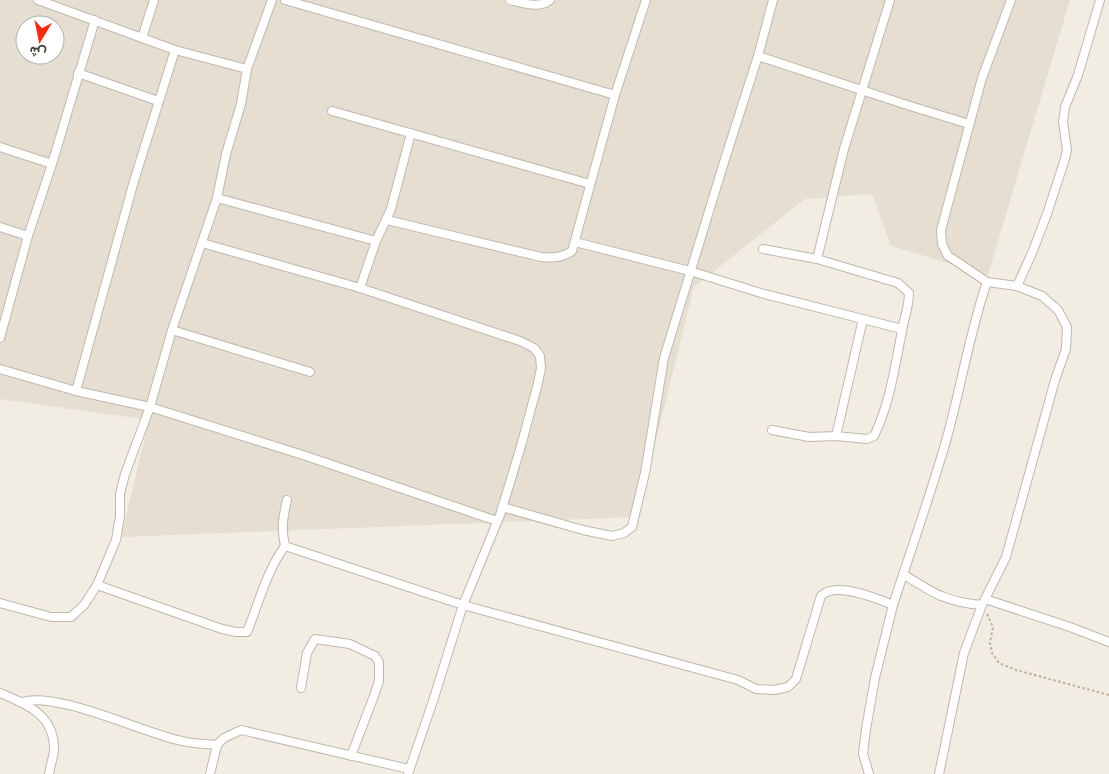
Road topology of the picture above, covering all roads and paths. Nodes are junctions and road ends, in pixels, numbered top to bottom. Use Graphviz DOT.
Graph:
graph roads {
  1 [pos="38,0"];
  2 [pos="154,0"];
  3 [pos="272,0"];
  4 [pos="285,0"];
  5 [pos="510,0"];
  6 [pos="550,0"];
  7 [pos="646,0"];
  8 [pos="773,0"];
  9 [pos="890,0"];
  10 [pos="1010,0"];
  11 [pos="1100,0"];
  12 [pos="95,20"];
  13 [pos="142,38"];
  14 [pos="175,50"];
  15 [pos="758,56"];
  16 [pos="247,69"];
  17 [pos="78,73"];
  18 [pos="861,90"];
  19 [pos="615,95"];
  20 [pos="158,101"];
  21 [pos="332,111"];
  22 [pos="969,124"];
  23 [pos="411,133"];
  24 [pos="0,147"];
  25 [pos="52,164"];
  26 [pos="590,184"];
  27 [pos="217,198"];
  28 [pos="387,220"];
  29 [pos="0,227"];
  30 [pos="28,236"];
  31 [pos="376,241"];
  32 [pos="575,242"];
  33 [pos="202,244"];
  34 [pos="763,249"];
  35 [pos="817,259"];
  36 [pos="690,271"];
  37 [pos="987,282"];
  38 [pos="1017,286"];
  39 [pos="360,288"];
  40 [pos="863,318"];
  41 [pos="902,329"];
  42 [pos="172,330"];
  43 [pos="0,338"];
  44 [pos="0,369"];
  45 [pos="310,372"];
  46 [pos="76,392"];
  47 [pos="150,407"];
  48 [pos="772,430"];
  49 [pos="836,436"];
  50 [pos="288,500"];
  51 [pos="502,507"];
  52 [pos="497,521"];
  53 [pos="285,546"];
  54 [pos="903,574"];
  55 [pos="97,585"];
  56 [pos="984,602"];
  57 [pos="0,603"];
  58 [pos="463,605"];
  59 [pos="893,605"];
  60 [pos="1109,642"];
  61 [pos="301,688"];
  62 [pos="0,693"];
  63 [pos="1109,695"];
  64 [pos="22,702"];
  65 [pos="217,745"];
  66 [pos="351,756"];
  67 [pos="409,772"];
  68 [pos="49,774"];
  69 [pos="210,774"];
  70 [pos="868,774"];
  71 [pos="939,774"];
  1 -- 12 [label="street"];
  2 -- 13 [label="street"];
  3 -- 16 [label="street"];
  4 -- 19 [label="street"];
  5 -- 6 [label="street"];
  7 -- 19 [label="street"];
  8 -- 15 [label="street"];
  9 -- 18 [label="street"];
  10 -- 22 [label="street"];
  11 -- 38 [label="street"];
  12 -- 13 [label="street"];
  12 -- 17 [label="street"];
  13 -- 14 [label="street"];
  14 -- 16 [label="street"];
  14 -- 20 [label="street"];
  15 -- 18 [label="street"];
  15 -- 36 [label="street"];
  16 -- 27 [label="street"];
  17 -- 20 [label="street"];
  17 -- 25 [label="street"];
  18 -- 22 [label="street"];
  18 -- 35 [label="street"];
  19 -- 26 [label="street"];
  20 -- 46 [label="street"];
  21 -- 23 [label="street"];
  22 -- 37 [label="street"];
  23 -- 26 [label="street"];
  23 -- 28 [label="street"];
  24 -- 25 [label="street"];
  25 -- 30 [label="street"];
  26 -- 32 [label="street"];
  27 -- 31 [label="street"];
  27 -- 33 [label="street"];
  28 -- 31 [label="street"];
  28 -- 32 [label="street"];
  29 -- 30 [label="street"];
  30 -- 43 [label="street"];
  31 -- 39 [label="street"];
  32 -- 36 [label="street"];
  33 -- 39 [label="street"];
  33 -- 42 [label="street"];
  34 -- 35 [label="street"];
  35 -- 41 [label="street"];
  36 -- 40 [label="street"];
  36 -- 51 [label="street"];
  37 -- 38 [label="street"];
  37 -- 54 [label="street"];
  38 -- 56 [label="street"];
  39 -- 51 [label="street"];
  40 -- 41 [label="street"];
  40 -- 49 [label="street"];
  41 -- 49 [label="street"];
  42 -- 45 [label="street"];
  42 -- 47 [label="street"];
  44 -- 46 [label="street"];
  46 -- 47 [label="street"];
  47 -- 52 [label="street"];
  47 -- 55 [label="street"];
  48 -- 49 [label="street"];
  50 -- 53 [label="street"];
  51 -- 52 [label="street"];
  52 -- 58 [label="street"];
  53 -- 55 [label="street"];
  53 -- 58 [label="street"];
  54 -- 56 [label="street"];
  54 -- 59 [label="street"];
  55 -- 57 [label="street"];
  56 -- 60 [label="street"];
  56 -- 63 [label="path"];
  56 -- 71 [label="street"];
  58 -- 59 [label="street"];
  58 -- 67 [label="street"];
  59 -- 70 [label="street"];
  61 -- 66 [label="street"];
  62 -- 64 [label="street"];
  64 -- 65 [label="street"];
  64 -- 68 [label="street"];
  65 -- 66 [label="street"];
  65 -- 69 [label="street"];
  66 -- 67 [label="street"];
}
